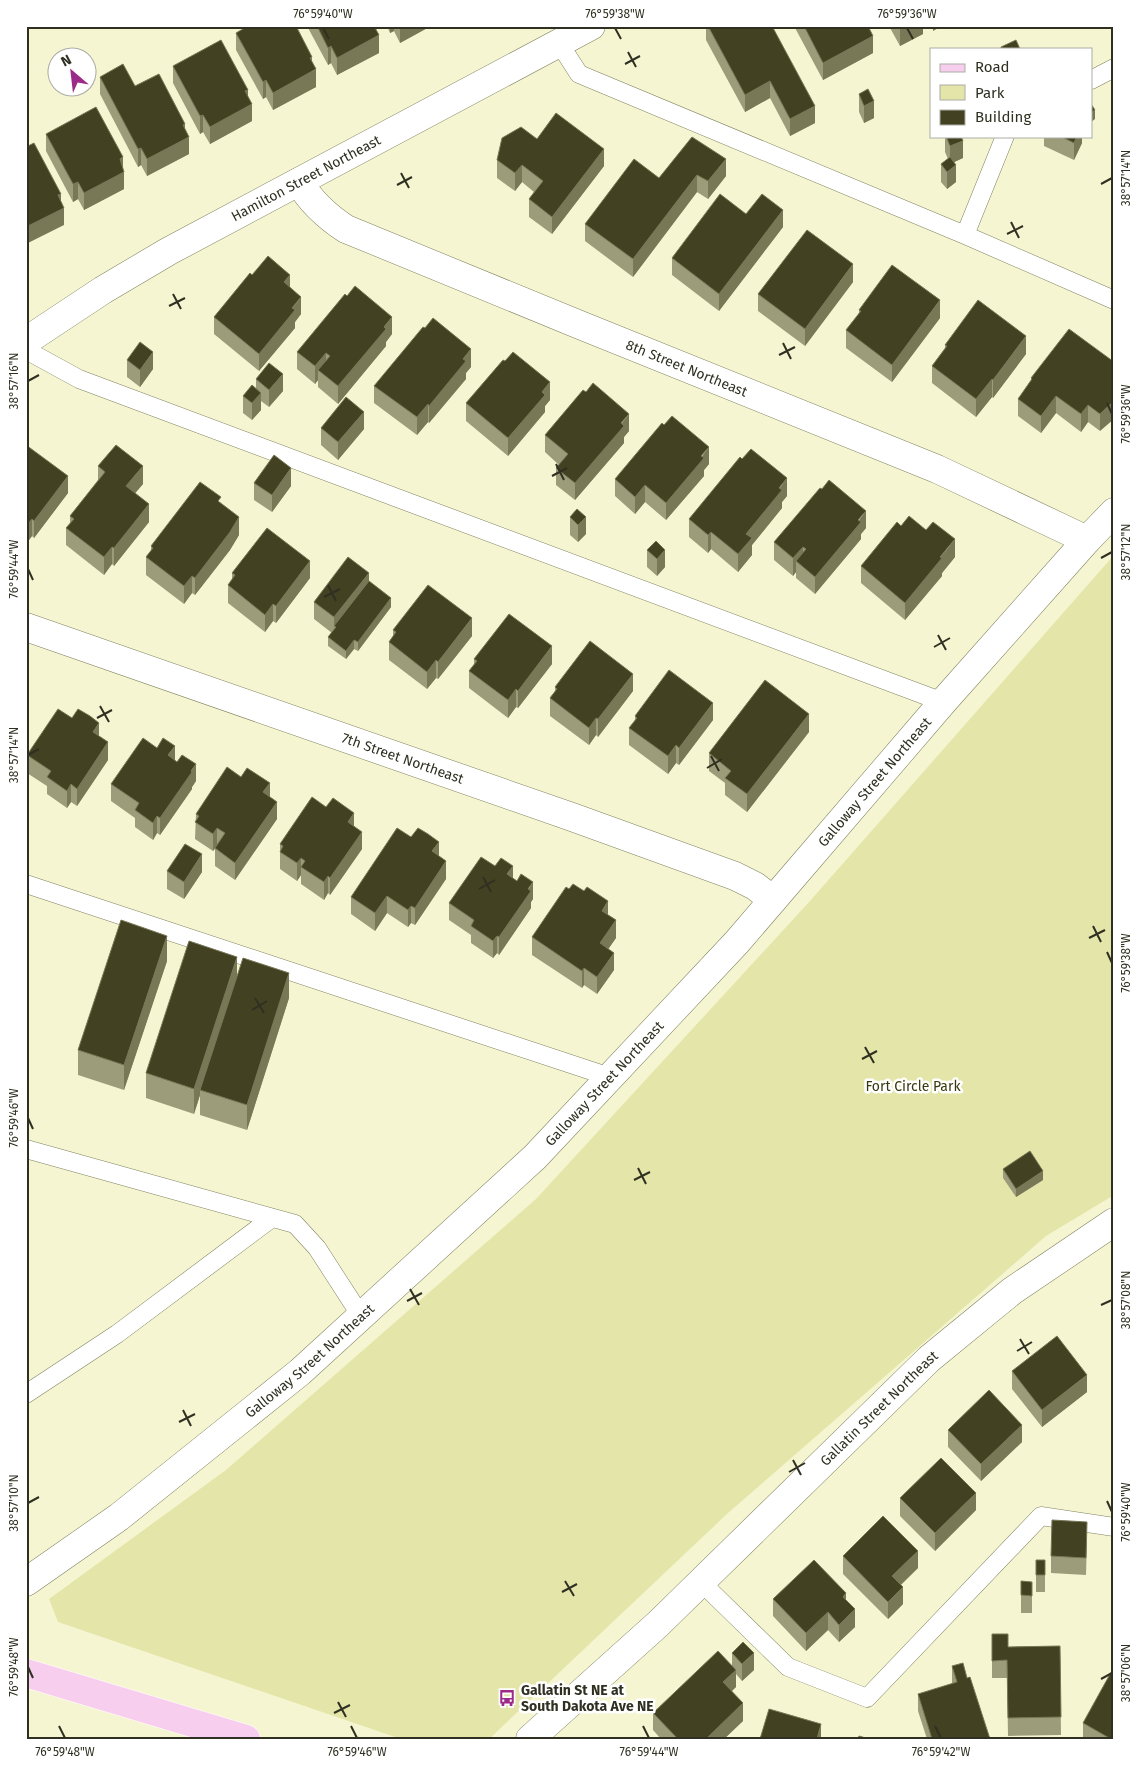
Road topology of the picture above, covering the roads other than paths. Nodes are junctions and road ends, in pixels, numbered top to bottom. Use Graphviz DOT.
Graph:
graph roads {
  1 [pos="591,26"];
  2 [pos="559,43"];
  3 [pos="1114,68"];
  4 [pos="1092,79"];
  5 [pos="1004,138"];
  6 [pos="299,182"];
  7 [pos="965,235"];
  8 [pos="1114,300"];
  9 [pos="26,341"];
  10 [pos="26,350"];
  11 [pos="1114,512"];
  12 [pos="1087,540"];
  13 [pos="26,627"];
  14 [pos="943,702"];
  15 [pos="26,884"];
  16 [pos="773,900"];
  17 [pos="610,1077"];
  18 [pos="26,1149"];
  19 [pos="272,1218"];
  20 [pos="1114,1222"];
  21 [pos="361,1316"];
  22 [pos="26,1394"];
  23 [pos="1114,1527"];
  24 [pos="26,1582"];
  25 [pos="701,1582"];
  26 [pos="26,1673"];
  27 [pos="246,1739"];
  28 [pos="530,1739"];
  1 -- 2 [label="street, Hamilton Street Northeast"];
  2 -- 6 [label="street, Hamilton Street Northeast"];
  2 -- 7 [label="lane"];
  3 -- 4 [label="lane"];
  5 -- 7 [label="lane"];
  6 -- 9 [label="street, Hamilton Street Northeast"];
  6 -- 12 [label="street, 8th Street Northeast"];
  7 -- 8 [label="lane"];
  10 -- 14 [label="lane"];
  11 -- 12 [label="street, Galloway Street Northeast"];
  12 -- 14 [label="street, Galloway Street Northeast"];
  13 -- 16 [label="street, 7th Street Northeast"];
  14 -- 16 [label="street, Galloway Street Northeast"];
  15 -- 17 [label="lane"];
  16 -- 17 [label="street, Galloway Street Northeast"];
  17 -- 21 [label="street, Galloway Street Northeast"];
  18 -- 19 [label="lane"];
  19 -- 21 [label="lane"];
  19 -- 22 [label="lane"];
  20 -- 25 [label="street, Gallatin Street Northeast"];
  21 -- 24 [label="street, Galloway Street Northeast"];
  23 -- 25 [label="lane"];
  25 -- 28 [label="street, Gallatin Street Northeast"];
  26 -- 27 [label="main road"];
}
